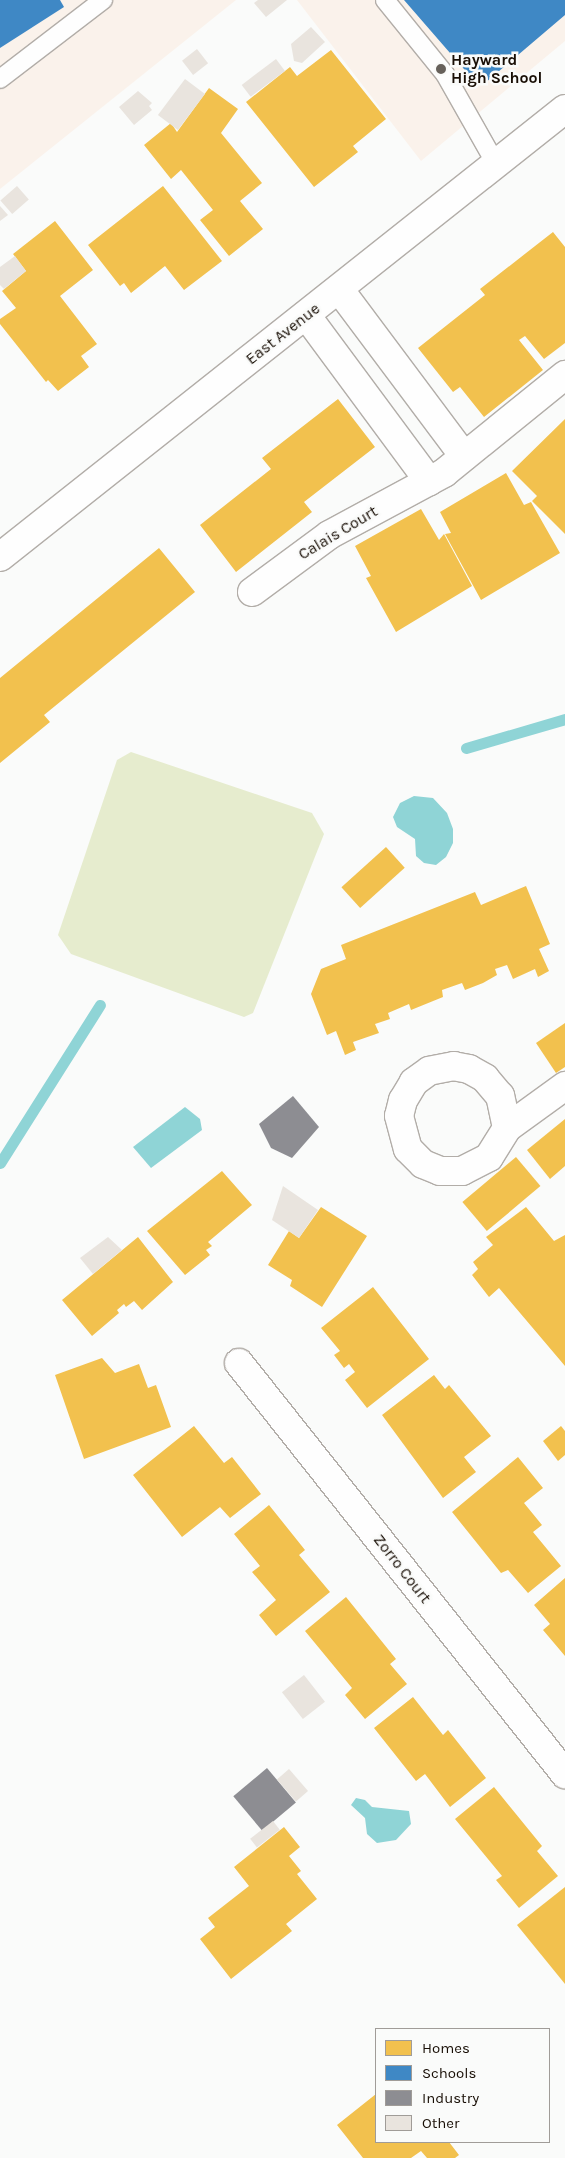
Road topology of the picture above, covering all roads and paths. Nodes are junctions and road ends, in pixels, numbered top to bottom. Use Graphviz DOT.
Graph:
graph roads {
  1 [pos="103,0"];
  2 [pos="385,0"];
  3 [pos="0,79"];
  4 [pos="565,109"];
  5 [pos="496,164"];
  6 [pos="339,289"];
  7 [pos="306,316"];
  8 [pos="565,375"];
  9 [pos="464,456"];
  10 [pos="430,481"];
  11 [pos="0,557"];
  12 [pos="252,592"];
  13 [pos="565,1086"];
  14 [pos="507,1128"];
  15 [pos="239,1363"];
  16 [pos="565,1774"];
  1 -- 3 [label="lane"];
  2 -- 5 [label="lane"];
  4 -- 5 [label="street, East Avenue"];
  5 -- 6 [label="street, East Avenue"];
  6 -- 7 [label="street, East Avenue"];
  6 -- 9 [label="street"];
  7 -- 10 [label="street"];
  7 -- 11 [label="street, East Avenue"];
  8 -- 9 [label="street, Calais Court"];
  9 -- 10 [label="street, Calais Court"];
  10 -- 12 [label="street, Calais Court"];
  13 -- 14 [label="street"];
  15 -- 16 [label="street, Zorro Court"];
}
